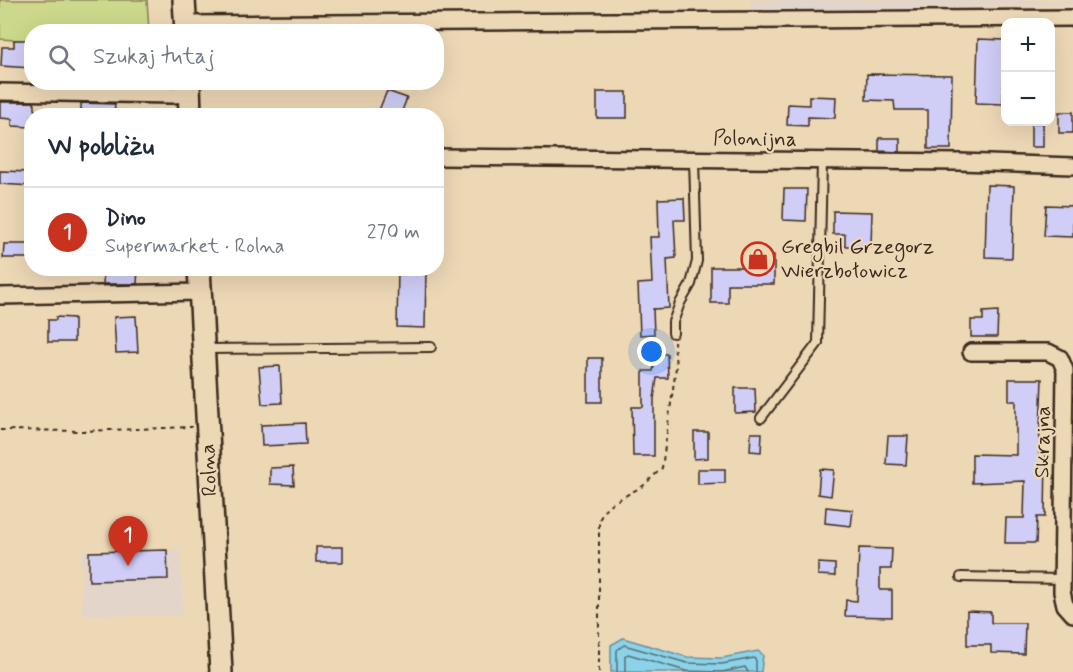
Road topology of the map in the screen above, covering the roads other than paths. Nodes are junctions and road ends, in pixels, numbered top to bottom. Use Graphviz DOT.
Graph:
graph roads {
  1 [pos="184,0"];
  2 [pos="1073,18"];
  3 [pos="186,24"];
  4 [pos="444,25"];
  5 [pos="184,90"];
  6 [pos="189,90"];
  7 [pos="0,92"];
  8 [pos="190,108"];
  9 [pos="444,157"];
  10 [pos="694,159"];
  11 [pos="822,161"];
  12 [pos="1073,166"];
  13 [pos="200,276"];
  14 [pos="201,292"];
  15 [pos="0,296"];
  16 [pos="673,333"];
  17 [pos="430,347"];
  18 [pos="203,349"];
  19 [pos="971,352"];
  20 [pos="761,418"];
  21 [pos="961,577"];
  22 [pos="1062,579"];
  23 [pos="1073,614"];
  24 [pos="221,672"];
  1 -- 3 [label="street"];
  2 -- 4 [label="street"];
  5 -- 7 [label="street"];
  6 -- 8 [label="street"];
  9 -- 10 [label="street, Polonijna"];
  10 -- 11 [label="street, Polonijna"];
  10 -- 16 [label="lane"];
  11 -- 12 [label="street, Polonijna"];
  11 -- 20 [label="lane"];
  13 -- 14 [label="street, Rolna"];
  14 -- 15 [label="street"];
  14 -- 18 [label="street, Rolna"];
  17 -- 18 [label="lane"];
  18 -- 24 [label="street, Rolna"];
  19 -- 22 [label="street, Skrajna"];
  21 -- 22 [label="lane"];
  22 -- 23 [label="street, Skrajna"];
}
